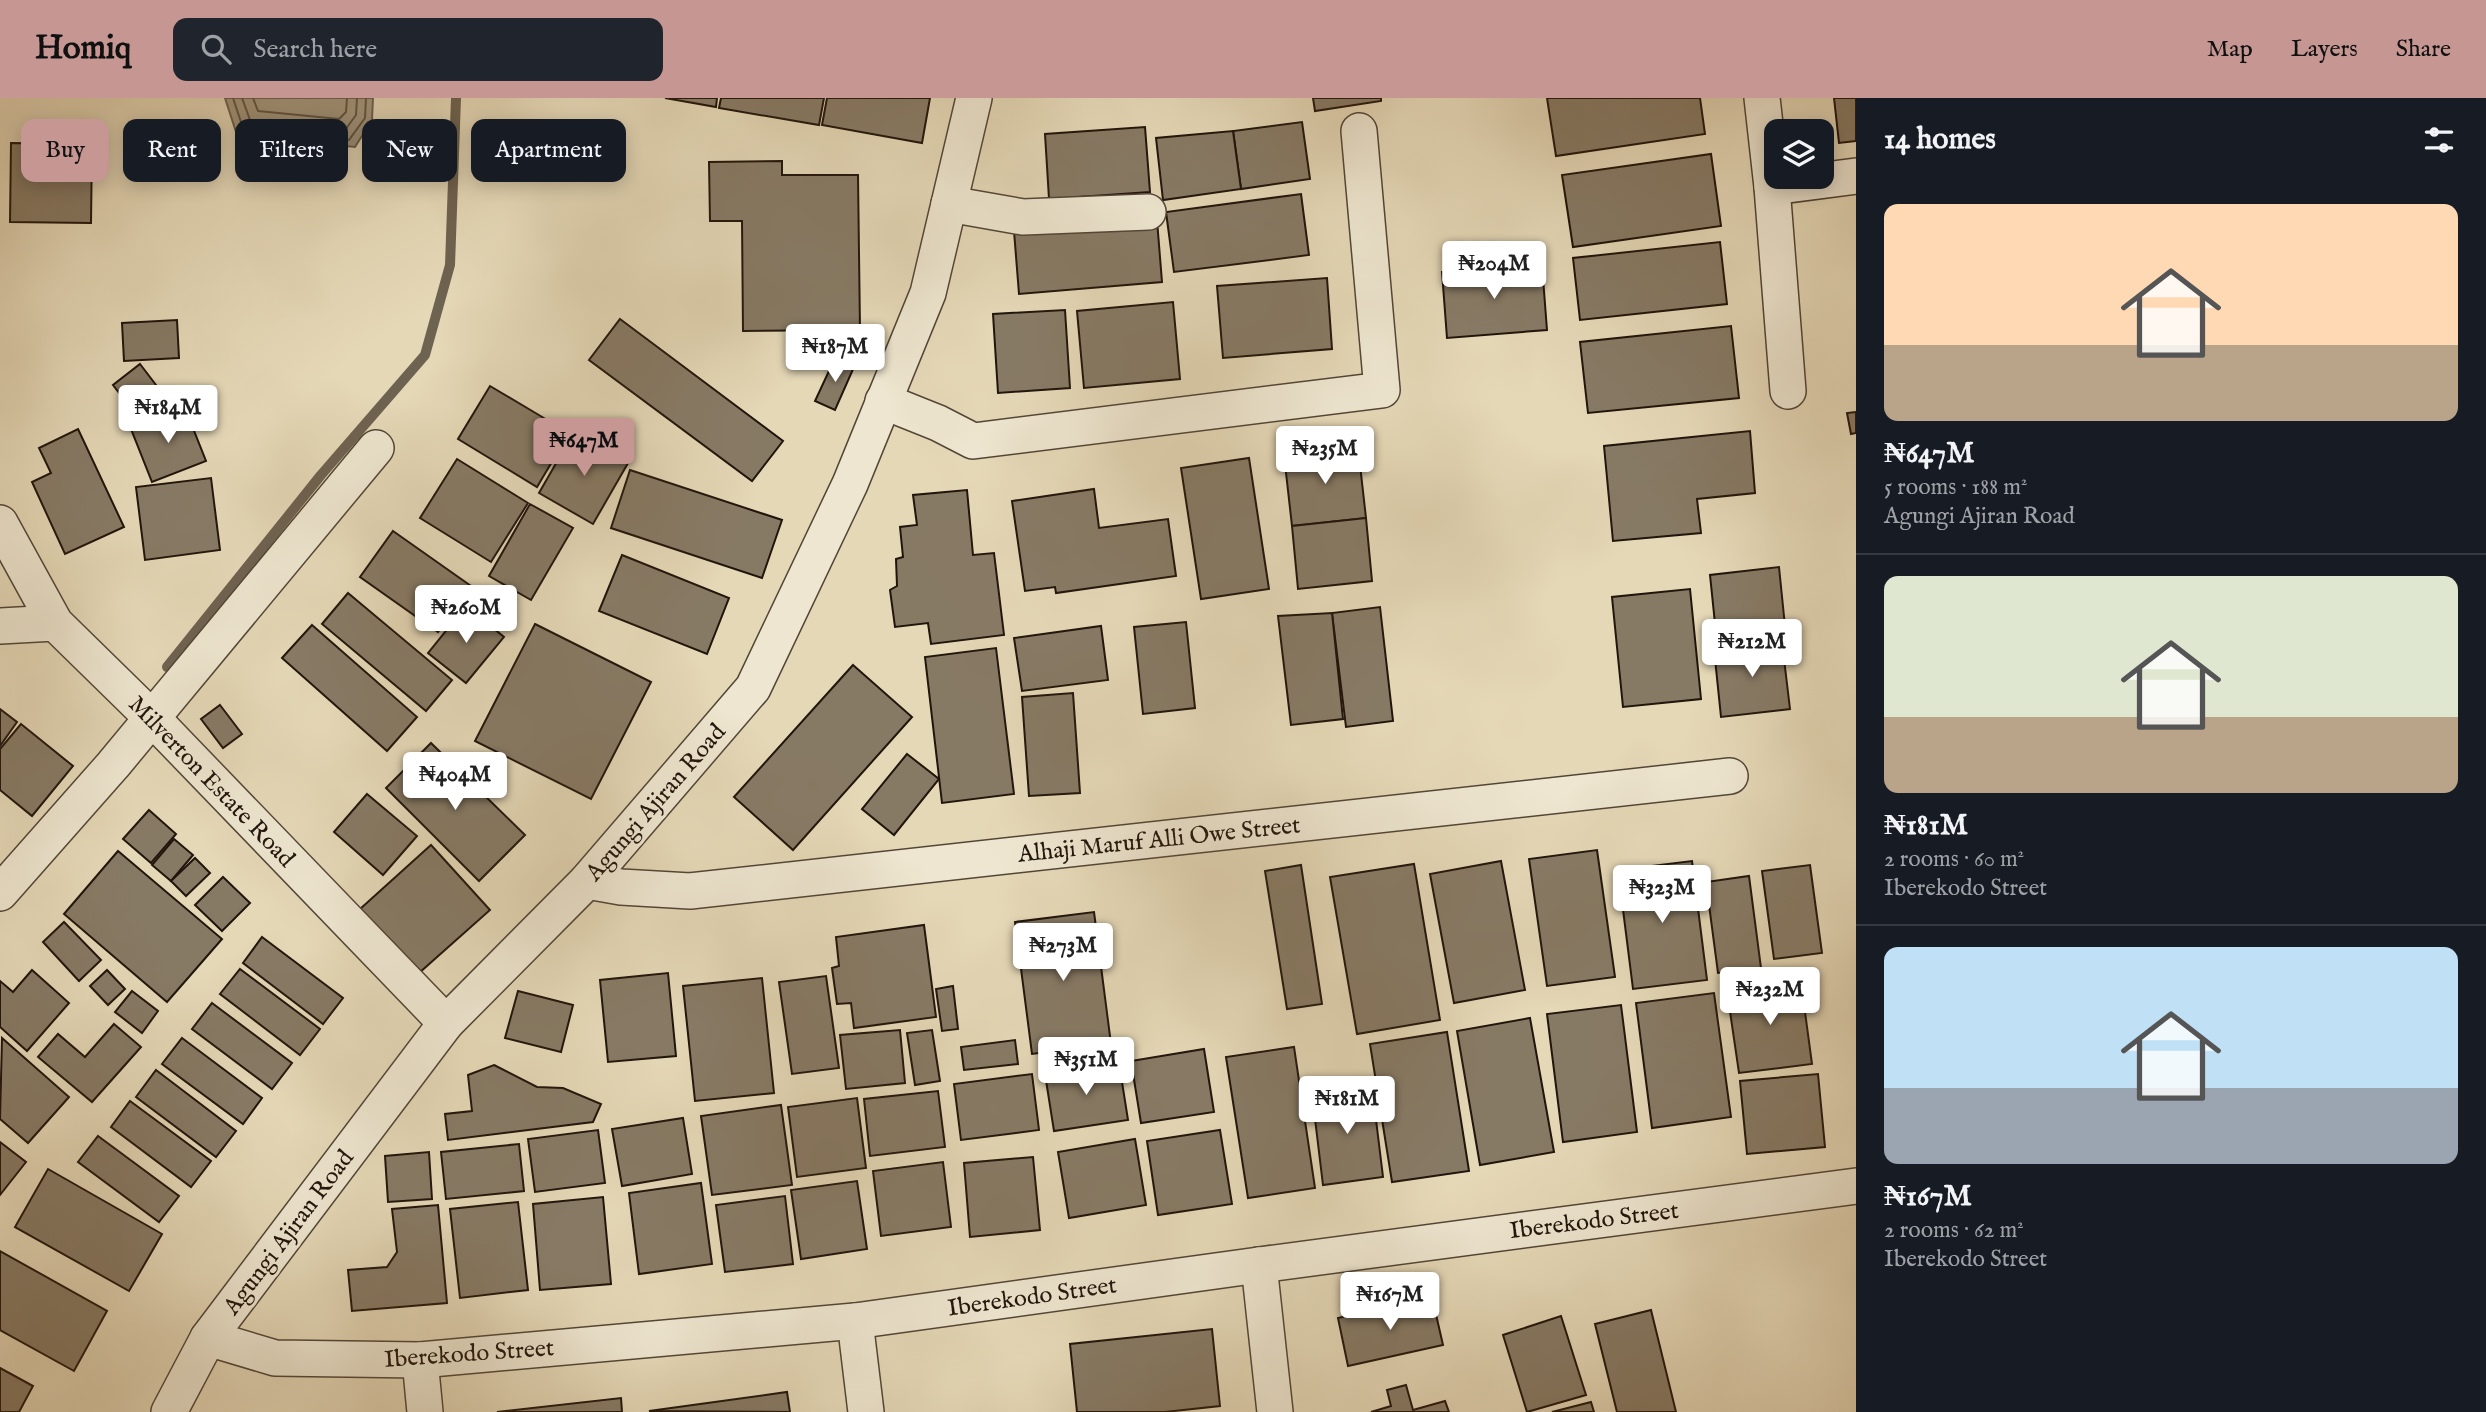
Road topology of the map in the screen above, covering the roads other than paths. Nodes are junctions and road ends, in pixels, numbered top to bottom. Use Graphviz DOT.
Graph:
graph roads {
  1 [pos="974,98"];
  2 [pos="1762,98"];
  3 [pos="1764,119"];
  4 [pos="1359,131"];
  5 [pos="1856,176"];
  6 [pos="1834,179"];
  7 [pos="1772,189"];
  8 [pos="949,204"];
  9 [pos="1148,212"];
  10 [pos="1788,391"];
  11 [pos="883,401"];
  12 [pos="376,448"];
  13 [pos="0,523"];
  14 [pos="55,623"];
  15 [pos="0,626"];
  16 [pos="152,718"];
  17 [pos="1730,776"];
  18 [pos="587,881"];
  19 [pos="0,893"];
  20 [pos="446,1023"];
  21 [pos="1856,1186"];
  22 [pos="1259,1265"];
  23 [pos="855,1321"];
  24 [pos="208,1338"];
  25 [pos="420,1360"];
  26 [pos="169,1412"];
  27 [pos="425,1412"];
  28 [pos="866,1412"];
  29 [pos="1275,1412"];
  1 -- 8 [label="street, Agungi Ajiran Road"];
  2 -- 3 [label="street"];
  4 -- 11 [label="street"];
  5 -- 6 [label="street"];
  7 -- 10 [label="street"];
  8 -- 9 [label="street"];
  8 -- 11 [label="street, Agungi Ajiran Road"];
  11 -- 18 [label="street, Agungi Ajiran Road"];
  12 -- 16 [label="street"];
  13 -- 14 [label="street, Milverton Estate Road"];
  14 -- 15 [label="street"];
  14 -- 16 [label="street, Milverton Estate Road"];
  16 -- 19 [label="street"];
  16 -- 20 [label="street, Milverton Estate Road"];
  17 -- 18 [label="street, Alhaji Maruf Alli Owe Street"];
  18 -- 20 [label="street, Agungi Ajiran Road"];
  20 -- 24 [label="street, Agungi Ajiran Road"];
  21 -- 22 [label="street, Iberekodo Street"];
  22 -- 23 [label="street, Iberekodo Street"];
  22 -- 29 [label="street"];
  23 -- 25 [label="street, Iberekodo Street"];
  23 -- 28 [label="street"];
  24 -- 25 [label="street, Iberekodo Street"];
  24 -- 26 [label="street, Agungi Ajiran Road"];
  25 -- 27 [label="street"];
}
